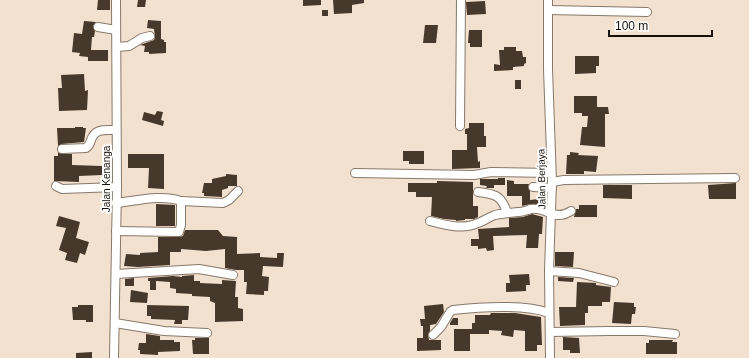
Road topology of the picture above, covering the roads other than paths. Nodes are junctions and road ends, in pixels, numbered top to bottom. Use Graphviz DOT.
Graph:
graph roads {
  1 [pos="116,0"];
  2 [pos="461,0"];
  3 [pos="548,0"];
  4 [pos="548,10"];
  5 [pos="647,12"];
  6 [pos="98,27"];
  7 [pos="116,30"];
  8 [pos="150,36"];
  9 [pos="117,47"];
  10 [pos="460,126"];
  11 [pos="116,130"];
  12 [pos="62,149"];
  13 [pos="355,173"];
  14 [pos="551,173"];
  15 [pos="735,178"];
  16 [pos="552,185"];
  17 [pos="56,186"];
  18 [pos="117,187"];
  19 [pos="533,188"];
  20 [pos="238,191"];
  21 [pos="478,192"];
  22 [pos="181,201"];
  23 [pos="116,204"];
  24 [pos="571,211"];
  25 [pos="507,212"];
  26 [pos="551,215"];
  27 [pos="430,221"];
  28 [pos="116,231"];
  29 [pos="549,271"];
  30 [pos="116,274"];
  31 [pos="233,275"];
  32 [pos="614,282"];
  33 [pos="549,313"];
  34 [pos="114,323"];
  35 [pos="550,332"];
  36 [pos="208,333"];
  37 [pos="675,334"];
  38 [pos="433,335"];
  39 [pos="114,358"];
  40 [pos="550,358"];
  1 -- 7 [label="street, Jalan Kenanga"];
  2 -- 10 [label="street"];
  3 -- 4 [label="street, Jalan Berjaya"];
  4 -- 5 [label="street"];
  4 -- 14 [label="street, Jalan Berjaya"];
  6 -- 7 [label="street"];
  7 -- 9 [label="street, Jalan Kenanga"];
  8 -- 9 [label="street"];
  9 -- 11 [label="street, Jalan Kenanga"];
  11 -- 12 [label="street"];
  11 -- 18 [label="street, Jalan Kenanga"];
  13 -- 14 [label="street"];
  14 -- 16 [label="street, Jalan Berjaya"];
  15 -- 16 [label="street"];
  16 -- 19 [label="street"];
  16 -- 26 [label="street, Jalan Berjaya"];
  17 -- 18 [label="street"];
  18 -- 23 [label="street, Jalan Kenanga"];
  20 -- 22 [label="street"];
  21 -- 25 [label="street"];
  22 -- 23 [label="street"];
  22 -- 28 [label="street"];
  23 -- 28 [label="street, Jalan Kenanga"];
  24 -- 26 [label="street"];
  25 -- 26 [label="street"];
  25 -- 27 [label="street"];
  26 -- 29 [label="street, Jalan Berjaya"];
  28 -- 30 [label="street, Jalan Kenanga"];
  29 -- 32 [label="street"];
  29 -- 33 [label="street, Jalan Berjaya"];
  30 -- 31 [label="street"];
  30 -- 34 [label="street, Jalan Kenanga"];
  33 -- 35 [label="street, Jalan Berjaya"];
  33 -- 38 [label="street"];
  34 -- 36 [label="street"];
  34 -- 39 [label="street, Jalan Kenanga"];
  35 -- 37 [label="street"];
  35 -- 40 [label="street, Jalan Berjaya"];
}
